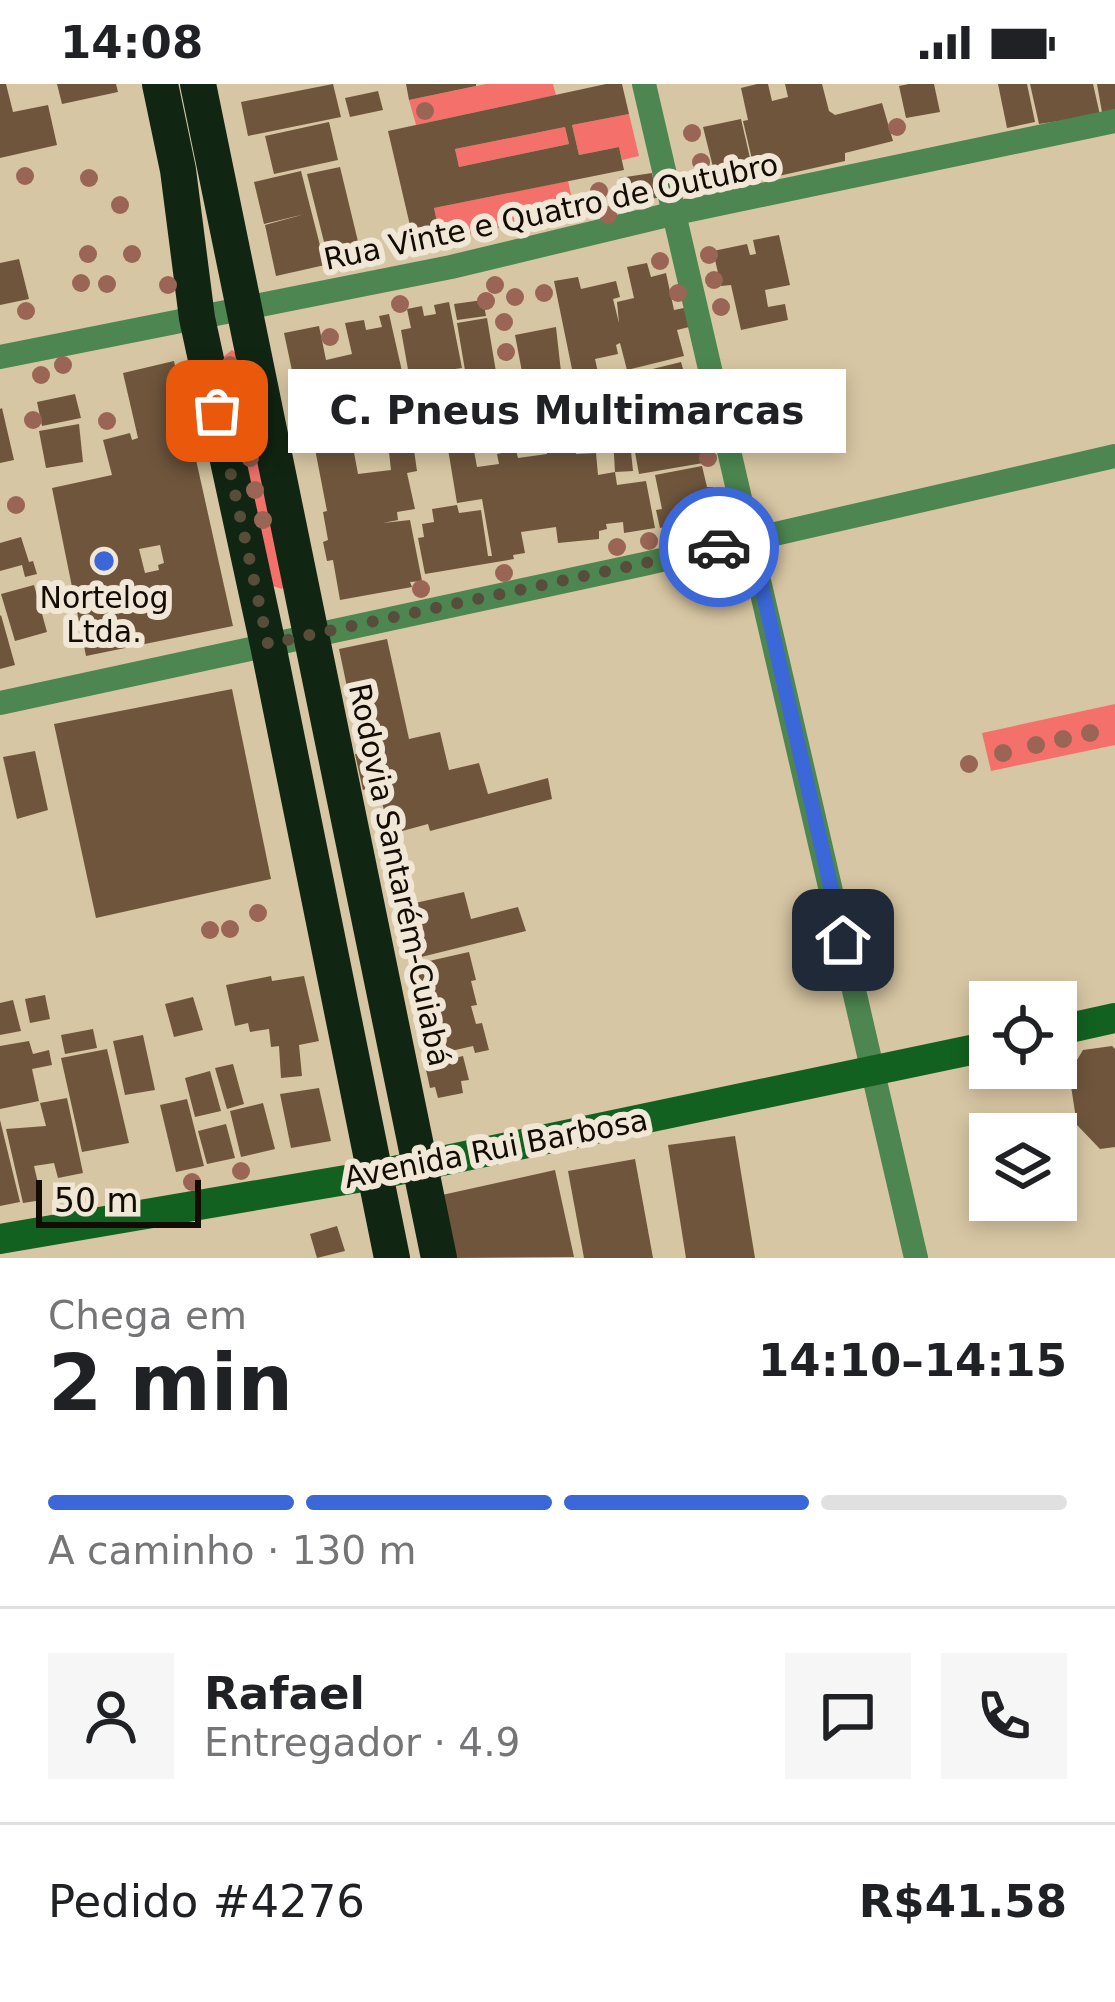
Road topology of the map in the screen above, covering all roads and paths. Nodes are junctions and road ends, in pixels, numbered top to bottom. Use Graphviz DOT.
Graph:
graph roads {
  1 [pos="160,84"];
  2 [pos="198,84"];
  3 [pos="644,84"];
  4 [pos="1115,122"];
  5 [pos="676,213"];
  6 [pos="245,307"];
  7 [pos="197,318"];
  8 [pos="0,357"];
  9 [pos="1115,456"];
  10 [pos="751,540"];
  11 [pos="312,635"];
  12 [pos="268,644"];
  13 [pos="0,703"];
  14 [pos="1115,1018"];
  15 [pos="1077,1026"];
  16 [pos="969,1051"];
  17 [pos="873,1073"];
  18 [pos="422,1165"];
  19 [pos="374,1175"];
  20 [pos="0,1239"];
  21 [pos="392,1258"];
  22 [pos="440,1258"];
  23 [pos="916,1258"];
  1 -- 7 [label="highway"];
  2 -- 6 [label="highway, Rodovia Santarém-Cuiabá"];
  3 -- 5 [label="street"];
  4 -- 5 [label="street, Rua Vinte e Quatro de Outubro"];
  5 -- 6 [label="street, Rua Vinte e Quatro de Outubro"];
  5 -- 10 [label="street"];
  6 -- 7 [label="street, Rua Vinte e Quatro de Outubro"];
  6 -- 11 [label="highway, Rodovia Santarém-Cuiabá"];
  7 -- 8 [label="street, Rua Vinte e Quatro de Outubro"];
  7 -- 12 [label="highway"];
  9 -- 10 [label="street"];
  10 -- 11 [label="street"];
  10 -- 17 [label="street"];
  11 -- 12 [label="street"];
  11 -- 18 [label="highway, Rodovia Santarém-Cuiabá"];
  12 -- 13 [label="street"];
  12 -- 19 [label="highway"];
  14 -- 15 [label="main road"];
  16 -- 17 [label="main road, Avenida Rui Barbosa"];
  17 -- 18 [label="main road, Avenida Rui Barbosa"];
  17 -- 23 [label="street"];
  18 -- 19 [label="main road, Avenida Rui Barbosa"];
  18 -- 22 [label="highway, Rodovia Santarém-Cuiabá"];
  19 -- 20 [label="main road, Avenida Rui Barbosa"];
  19 -- 21 [label="highway"];
}
